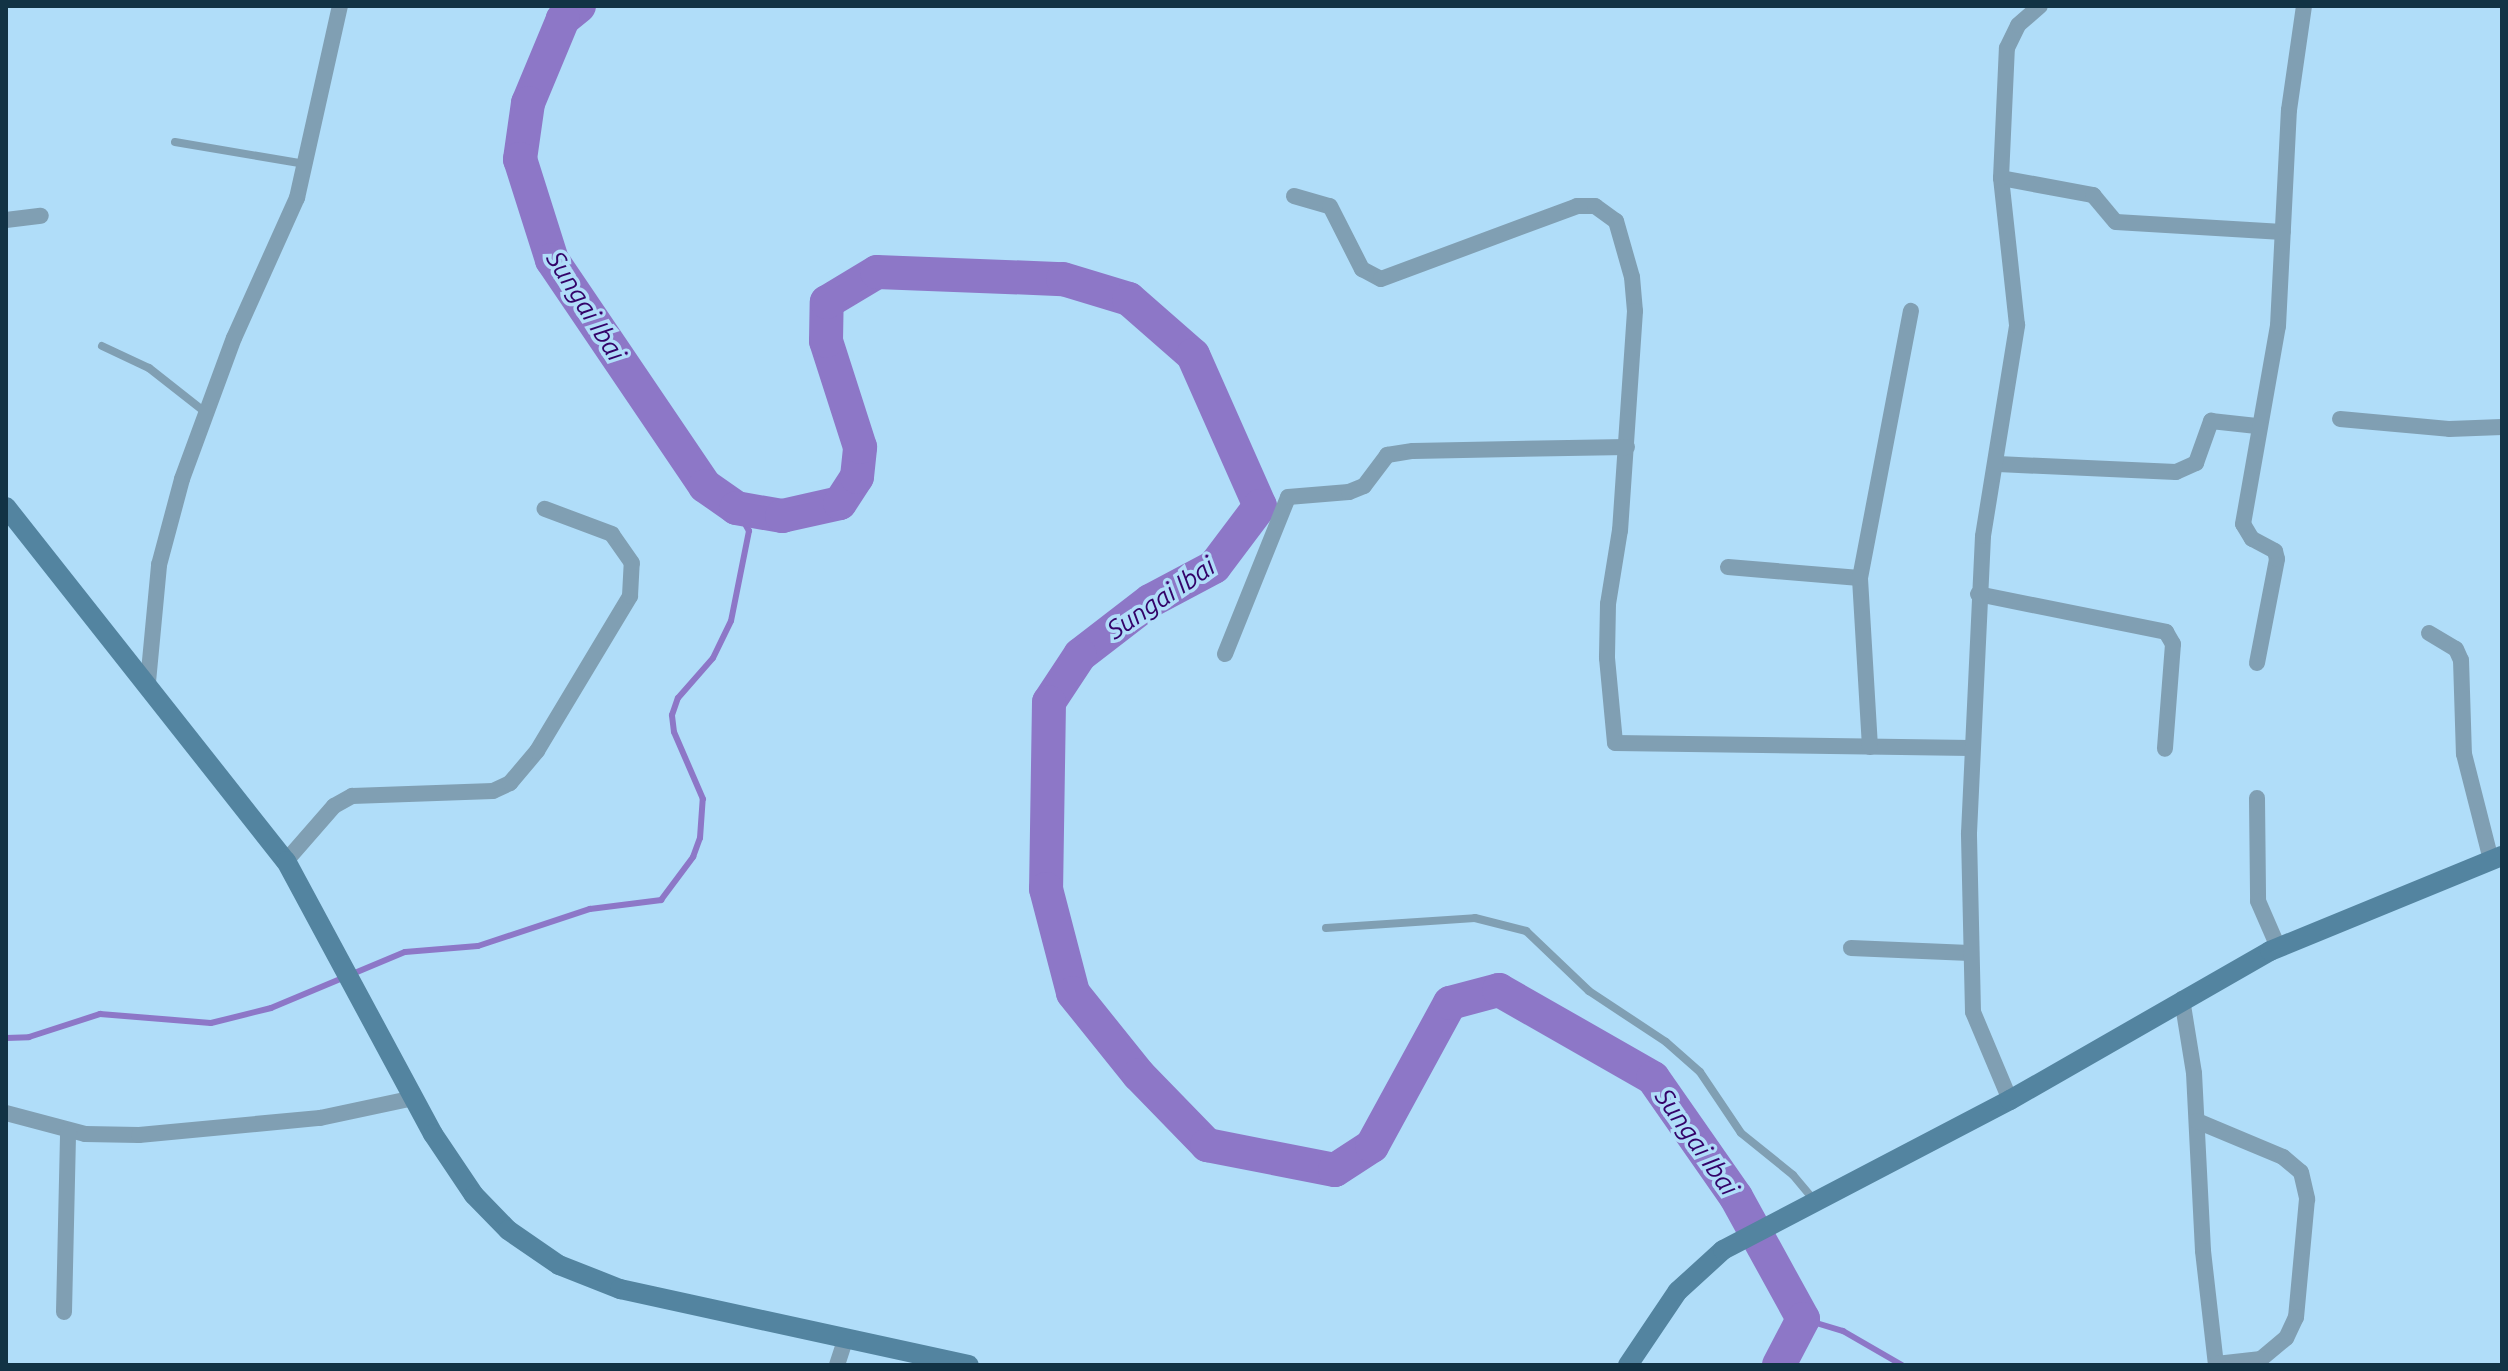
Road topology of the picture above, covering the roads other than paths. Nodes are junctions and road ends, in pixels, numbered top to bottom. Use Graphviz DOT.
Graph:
graph roads {
  1 [pos="340,6"];
  2 [pos="2040,6"];
  3 [pos="2304,6"];
  4 [pos="175,142"];
  5 [pos="306,164"];
  6 [pos="2001,178"];
  7 [pos="1294,196"];
  8 [pos="41,216"];
  9 [pos="6,220"];
  10 [pos="2283,232"];
  11 [pos="1911,311"];
  12 [pos="102,346"];
  13 [pos="205,412"];
  14 [pos="2340,419"];
  15 [pos="2257,426"];
  16 [pos="2502,427"];
  17 [pos="1627,447"];
  18 [pos="1998,464"];
  19 [pos="6,507"];
  20 [pos="545,509"];
  21 [pos="1728,567"];
  22 [pos="1860,578"];
  23 [pos="1978,594"];
  24 [pos="2429,633"];
  25 [pos="1225,654"];
  26 [pos="2257,663"];
  27 [pos="148,682"];
  28 [pos="1870,747"];
  29 [pos="1971,748"];
  30 [pos="2165,749"];
  31 [pos="2257,798"];
  32 [pos="2496,858"];
  33 [pos="286,861"];
  34 [pos="1326,928"];
  35 [pos="2278,947"];
  36 [pos="1851,948"];
  37 [pos="1970,953"];
  38 [pos="2182,999"];
  39 [pos="414,1098"];
  40 [pos="2010,1100"];
  41 [pos="6,1113"];
  42 [pos="2197,1121"];
  43 [pos="68,1131"];
  44 [pos="1817,1203"];
  45 [pos="64,1312"];
  46 [pos="846,1337"];
  47 [pos="2216,1364"];
  48 [pos="837,1365"];
  49 [pos="969,1365"];
  50 [pos="1628,1365"];
  1 -- 5 [label="street"];
  2 -- 6 [label="street"];
  3 -- 10 [label="street"];
  4 -- 5 [label="lane"];
  5 -- 13 [label="street"];
  6 -- 10 [label="street"];
  6 -- 18 [label="street"];
  7 -- 17 [label="street"];
  8 -- 9 [label="street"];
  10 -- 15 [label="street"];
  11 -- 22 [label="street"];
  12 -- 13 [label="lane"];
  13 -- 27 [label="street"];
  14 -- 16 [label="street"];
  15 -- 18 [label="street"];
  15 -- 26 [label="street"];
  17 -- 25 [label="street"];
  17 -- 28 [label="street"];
  18 -- 23 [label="street"];
  19 -- 27 [label="street"];
  20 -- 33 [label="street"];
  21 -- 22 [label="street"];
  22 -- 28 [label="street"];
  23 -- 29 [label="street"];
  23 -- 30 [label="street"];
  24 -- 32 [label="street"];
  27 -- 33 [label="street"];
  28 -- 29 [label="street"];
  29 -- 37 [label="street"];
  31 -- 35 [label="street"];
  32 -- 35 [label="street"];
  33 -- 39 [label="street"];
  34 -- 44 [label="lane"];
  35 -- 38 [label="street"];
  36 -- 37 [label="street"];
  37 -- 40 [label="street"];
  38 -- 40 [label="street"];
  38 -- 42 [label="street"];
  39 -- 43 [label="street"];
  39 -- 46 [label="street"];
  40 -- 44 [label="street"];
  41 -- 43 [label="street"];
  42 -- 47 [label="street"];
  42 -- 47 [label="street"];
  43 -- 45 [label="street"];
  44 -- 50 [label="street"];
  46 -- 48 [label="street"];
  46 -- 49 [label="street"];
}
